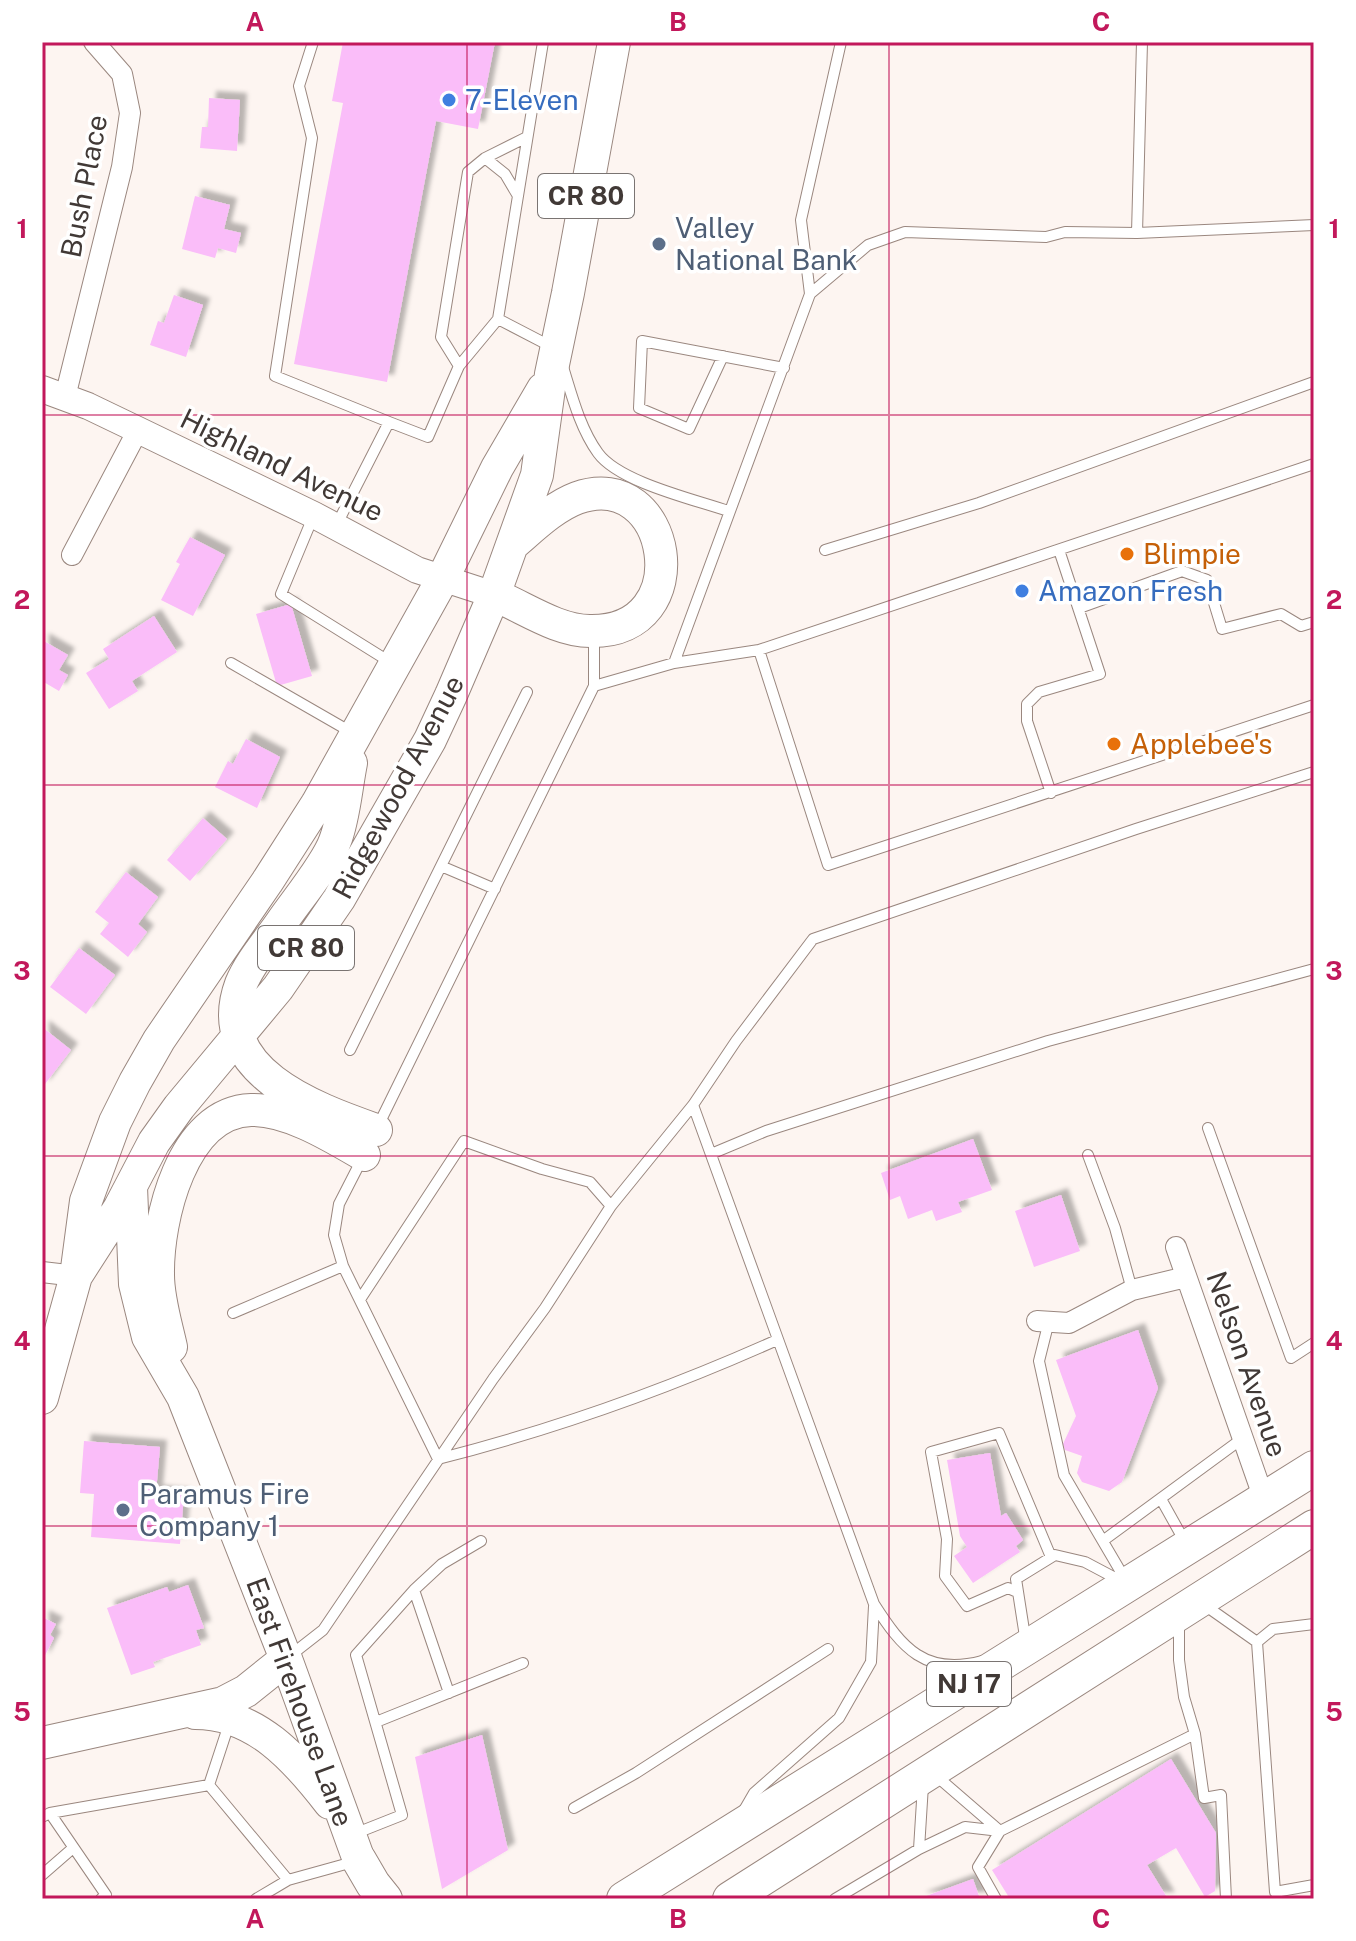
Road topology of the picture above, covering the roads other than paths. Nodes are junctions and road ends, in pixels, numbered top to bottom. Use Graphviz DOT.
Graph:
graph roads {
  1 [pos="94,42"];
  2 [pos="313,42"];
  3 [pos="543,42"];
  4 [pos="614,42"];
  5 [pos="841,42"];
  6 [pos="1142,42"];
  7 [pos="527,137"];
  8 [pos="485,158"];
  9 [pos="518,196"];
  10 [pos="1314,225"];
  11 [pos="1137,233"];
  12 [pos="810,294"];
  13 [pos="498,319"];
  14 [pos="723,356"];
  15 [pos="554,362"];
  16 [pos="459,366"];
  17 [pos="784,368"];
  18 [pos="1314,382"];
  19 [pos="53,393"];
  20 [pos="389,422"];
  21 [pos="138,430"];
  22 [pos="1314,464"];
  23 [pos="728,511"];
  24 [pos="325,520"];
  25 [pos="512,544"];
  26 [pos="825,550"];
  27 [pos="1059,550"];
  28 [pos="72,555"];
  29 [pos="443,578"];
  30 [pos="494,595"];
  31 [pos="1079,608"];
  32 [pos="1314,622"];
  33 [pos="594,631"];
  34 [pos="759,650"];
  35 [pos="231,663"];
  36 [pos="674,663"];
  37 [pos="395,666"];
  38 [pos="594,686"];
  39 [pos="527,692"];
  40 [pos="1314,705"];
  41 [pos="357,735"];
  42 [pos="1314,772"];
  43 [pos="1051,793"];
  44 [pos="441,866"];
  45 [pos="495,889"];
  46 [pos="1314,969"];
  47 [pos="238,1038"];
  48 [pos="350,1050"];
  49 [pos="693,1105"];
  50 [pos="1208,1128"];
  51 [pos="370,1142"];
  52 [pos="711,1154"];
  53 [pos="1088,1155"];
  54 [pos="131,1183"];
  55 [pos="611,1206"];
  56 [pos="1176,1247"];
  57 [pos="343,1266"];
  58 [pos="42,1272"];
  59 [pos="76,1276"];
  60 [pos="1186,1277"];
  61 [pos="1132,1290"];
  62 [pos="361,1298"];
  63 [pos="233,1313"];
  64 [pos="1043,1321"];
  65 [pos="777,1340"];
  66 [pos="1314,1343"];
  67 [pos="183,1397"];
  68 [pos="42,1398"];
  69 [pos="1243,1438"];
  70 [pos="438,1459"];
  71 [pos="1314,1468"];
  72 [pos="1161,1499"];
  73 [pos="1264,1499"];
  74 [pos="1314,1527"];
  75 [pos="1104,1540"];
  76 [pos="481,1541"];
  77 [pos="1188,1547"];
  78 [pos="1051,1557"];
  79 [pos="1128,1585"];
  80 [pos="414,1590"];
  81 [pos="1017,1592"];
  82 [pos="874,1604"];
  83 [pos="1188,1607"];
  84 [pos="1314,1624"];
  85 [pos="1257,1642"];
  86 [pos="828,1649"];
  87 [pos="1025,1649"];
  88 [pos="286,1659"];
  89 [pos="523,1663"];
  90 [pos="449,1693"];
  91 [pos="180,1714"];
  92 [pos="232,1717"];
  93 [pos="376,1722"];
  94 [pos="1195,1734"];
  95 [pos="42,1743"];
  96 [pos="927,1771"];
  97 [pos="209,1785"];
  98 [pos="574,1808"];
  99 [pos="46,1815"];
  100 [pos="1000,1831"];
  101 [pos="729,1833"];
  102 [pos="352,1840"];
  103 [pos="73,1848"];
  104 [pos="919,1849"];
  105 [pos="792,1861"];
  106 [pos="42,1875"];
  107 [pos="288,1880"];
  108 [pos="655,1880"];
  109 [pos="1314,1885"];
  110 [pos="105,1898"];
  111 [pos="260,1898"];
  112 [pos="364,1899"];
  113 [pos="385,1899"];
  114 [pos="597,1899"];
  115 [pos="624,1899"];
  116 [pos="730,1899"];
  117 [pos="751,1899"];
  118 [pos="835,1899"];
  119 [pos="996,1899"];
  120 [pos="1226,1899"];
  1 -- 19 [label="street, Bush Place"];
  2 -- 20 [label="lane"];
  3 -- 7 [label="lane"];
  4 -- 15 [label="main road, Ridgewood Avenue / CR 80"];
  5 -- 12 [label="lane"];
  6 -- 11 [label="lane"];
  7 -- 8 [label="lane"];
  7 -- 9 [label="lane"];
  8 -- 9 [label="lane"];
  8 -- 16 [label="lane"];
  9 -- 13 [label="lane"];
  10 -- 11 [label="lane"];
  11 -- 12 [label="lane"];
  12 -- 17 [label="lane"];
  13 -- 15 [label="lane"];
  13 -- 16 [label="lane"];
  14 -- 14 [label="lane"];
  14 -- 17 [label="lane"];
  15 -- 23 [label="lane"];
  15 -- 25 [label="main road, Ridgewood Avenue / CR 80"];
  15 -- 29 [label="main road, Ridgewood Avenue / CR 80"];
  16 -- 20 [label="lane"];
  17 -- 23 [label="lane"];
  18 -- 26 [label="lane"];
  19 -- 21 [label="street, Highland Avenue"];
  20 -- 24 [label="lane"];
  21 -- 24 [label="street, Highland Avenue"];
  21 -- 28 [label="street"];
  22 -- 27 [label="lane"];
  23 -- 36 [label="lane"];
  24 -- 29 [label="street, Highland Avenue"];
  24 -- 37 [label="lane"];
  25 -- 30 [label="main road, Ridgewood Avenue / CR 80"];
  25 -- 33 [label="main road"];
  27 -- 31 [label="lane"];
  27 -- 34 [label="lane"];
  29 -- 30 [label="street, Highland Avenue"];
  29 -- 37 [label="main road, Ridgewood Avenue / CR 80"];
  30 -- 33 [label="main road"];
  30 -- 47 [label="main road, Ridgewood Avenue / CR 80"];
  31 -- 32 [label="lane"];
  31 -- 43 [label="lane"];
  33 -- 38 [label="lane"];
  34 -- 36 [label="lane"];
  34 -- 43 [label="lane"];
  35 -- 41 [label="lane"];
  36 -- 38 [label="lane"];
  37 -- 41 [label="main road, Ridgewood Avenue / CR 80"];
  38 -- 45 [label="lane"];
  39 -- 44 [label="lane"];
  40 -- 43 [label="lane"];
  41 -- 47 [label="main road"];
  41 -- 59 [label="main road, Ridgewood Avenue / CR 80"];
  42 -- 49 [label="lane"];
  44 -- 45 [label="lane"];
  44 -- 48 [label="lane"];
  45 -- 51 [label="lane"];
  46 -- 52 [label="lane"];
  47 -- 51 [label="main road"];
  47 -- 54 [label="main road, Ridgewood Avenue / CR 80"];
  49 -- 52 [label="lane"];
  49 -- 55 [label="lane"];
  50 -- 66 [label="lane"];
  51 -- 57 [label="lane"];
  51 -- 67 [label="main road"];
  52 -- 65 [label="lane"];
  53 -- 61 [label="lane"];
  54 -- 59 [label="main road, Ridgewood Avenue / CR 80"];
  54 -- 67 [label="main road, East Firehouse Lane"];
  55 -- 62 [label="lane"];
  55 -- 70 [label="lane"];
  56 -- 60 [label="street, Nelson Avenue"];
  57 -- 62 [label="lane"];
  57 -- 63 [label="lane"];
  58 -- 59 [label="street"];
  59 -- 68 [label="main road, Ridgewood Avenue / CR 80"];
  60 -- 61 [label="street"];
  60 -- 69 [label="street, Nelson Avenue"];
  61 -- 64 [label="street"];
  62 -- 70 [label="lane"];
  64 -- 75 [label="lane"];
  65 -- 70 [label="lane"];
  65 -- 82 [label="lane"];
  67 -- 88 [label="main road, East Firehouse Lane"];
  69 -- 72 [label="lane"];
  69 -- 73 [label="street, Nelson Avenue"];
  70 -- 88 [label="lane"];
  71 -- 73 [label="highway, NJ 17"];
  72 -- 75 [label="lane"];
  72 -- 77 [label="lane"];
  73 -- 77 [label="highway, NJ 17"];
  74 -- 83 [label="highway, NJ 17"];
  75 -- 79 [label="lane"];
  76 -- 80 [label="lane"];
  77 -- 79 [label="highway, NJ 17"];
  78 -- 79 [label="lane"];
  78 -- 81 [label="lane"];
  78 -- 81 [label="lane"];
  79 -- 87 [label="highway, NJ 17"];
  80 -- 90 [label="lane"];
  80 -- 93 [label="lane"];
  81 -- 87 [label="lane"];
  82 -- 87 [label="lane"];
  82 -- 101 [label="lane"];
  83 -- 85 [label="lane"];
  83 -- 94 [label="lane"];
  83 -- 96 [label="highway, NJ 17"];
  84 -- 85 [label="lane"];
  85 -- 109 [label="lane"];
  86 -- 98 [label="lane"];
  87 -- 101 [label="highway, NJ 17"];
  88 -- 91 [label="main road"];
  88 -- 102 [label="main road, East Firehouse Lane"];
  89 -- 90 [label="lane"];
  90 -- 93 [label="lane"];
  91 -- 92 [label="main road"];
  91 -- 95 [label="main road"];
  92 -- 97 [label="lane"];
  92 -- 102 [label="main road"];
  93 -- 102 [label="lane"];
  94 -- 100 [label="lane"];
  94 -- 120 [label="lane"];
  96 -- 100 [label="lane"];
  96 -- 104 [label="lane"];
  96 -- 105 [label="highway, NJ 17"];
  97 -- 99 [label="lane"];
  97 -- 107 [label="lane"];
  99 -- 103 [label="lane"];
  100 -- 104 [label="lane"];
  100 -- 119 [label="lane"];
  101 -- 108 [label="highway, NJ 17"];
  102 -- 107 [label="lane"];
  102 -- 112 [label="highway"];
  102 -- 113 [label="highway"];
  103 -- 106 [label="lane"];
  103 -- 110 [label="lane"];
  104 -- 118 [label="lane"];
  105 -- 116 [label="highway, NJ 17"];
  105 -- 117 [label="highway"];
  107 -- 111 [label="lane"];
  108 -- 114 [label="highway"];
  108 -- 115 [label="highway, NJ 17"];
}
